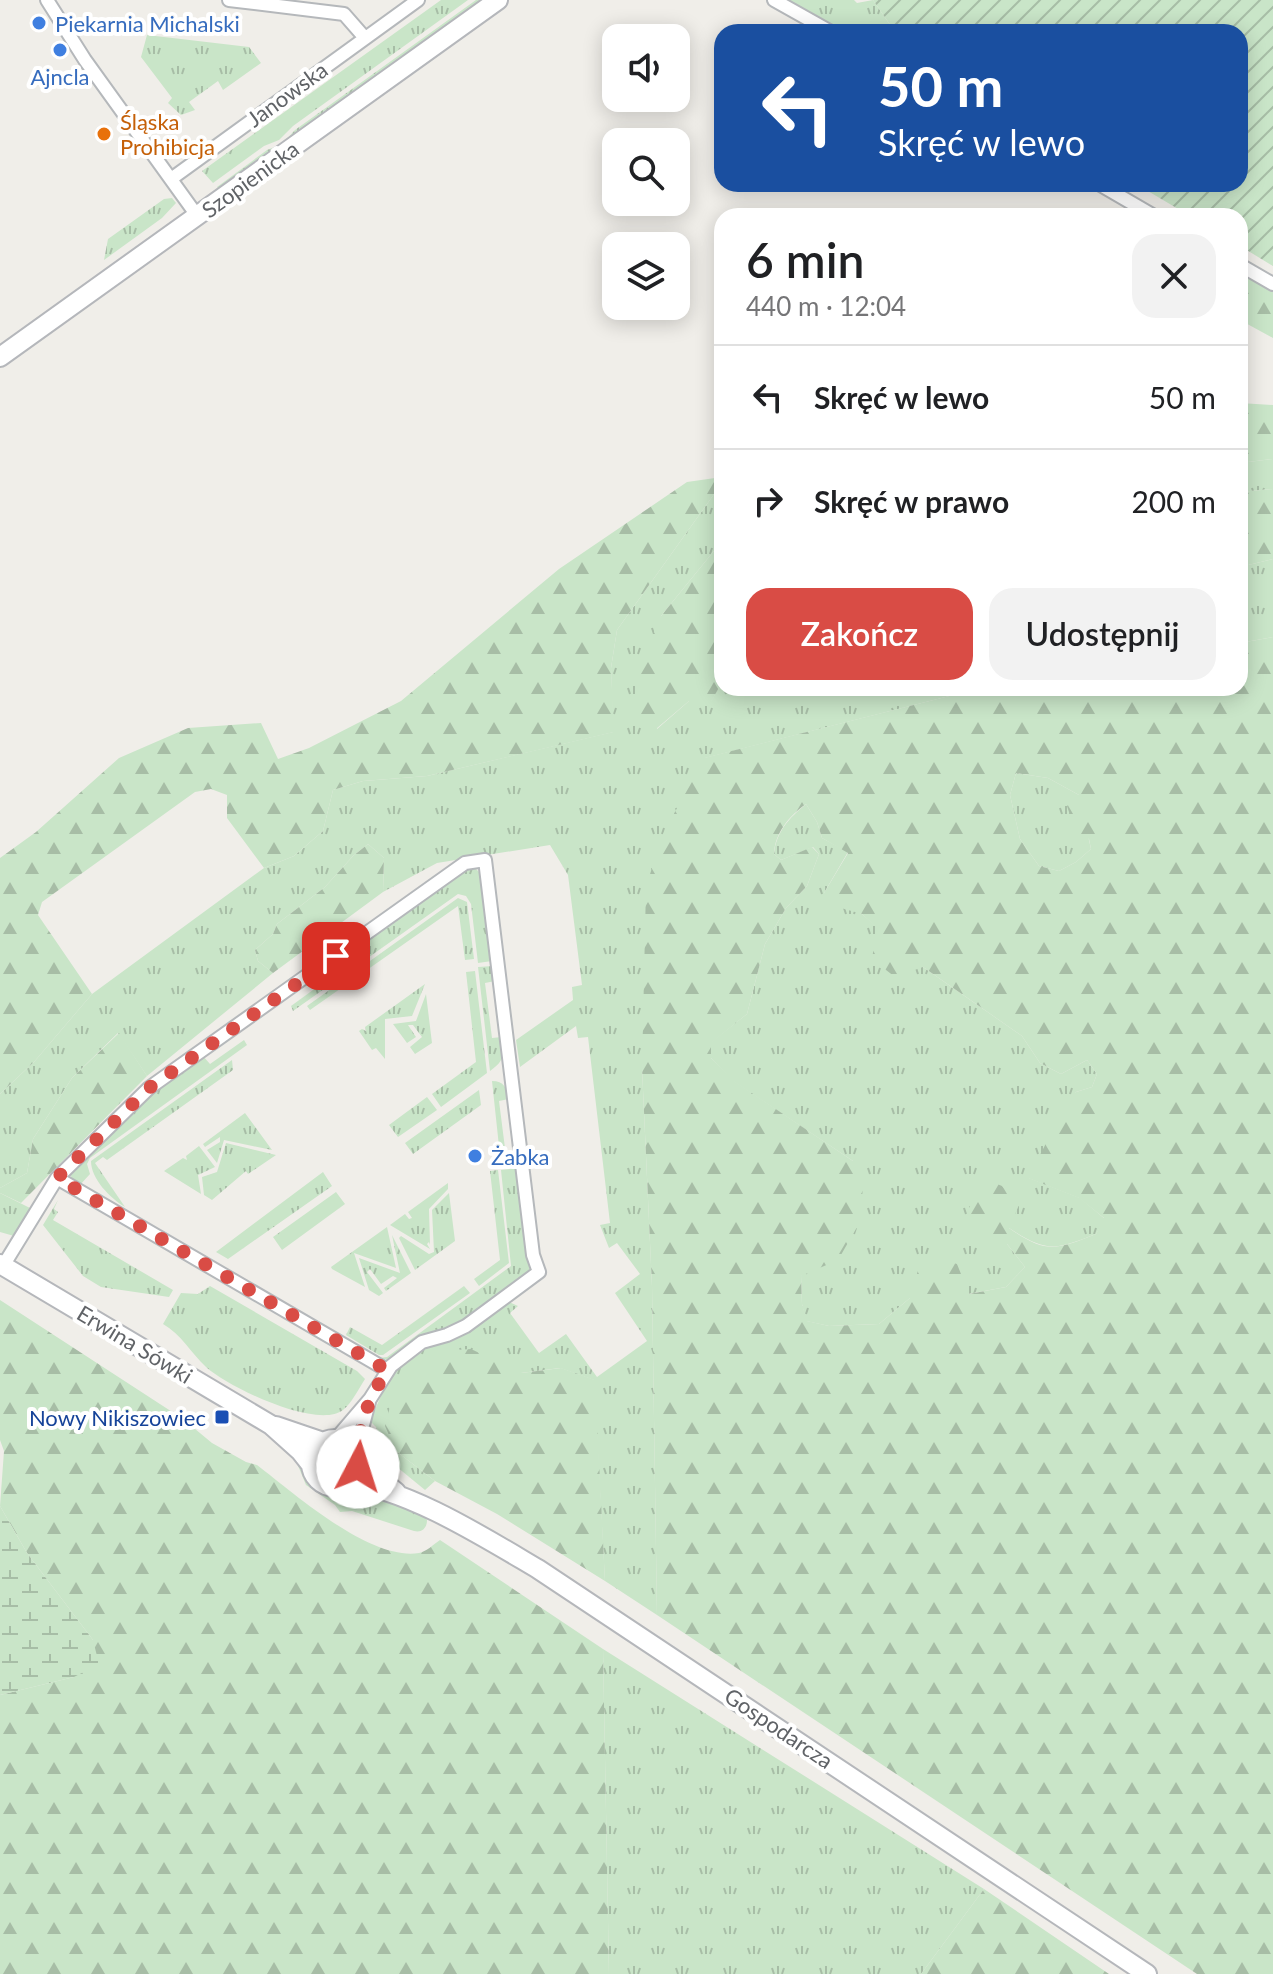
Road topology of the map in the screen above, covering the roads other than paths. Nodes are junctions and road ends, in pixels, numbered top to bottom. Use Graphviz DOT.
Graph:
graph roads {
  1 [pos="47,0"];
  2 [pos="229,0"];
  3 [pos="418,0"];
  4 [pos="498,0"];
  5 [pos="774,0"];
  6 [pos="245,1"];
  7 [pos="817,24"];
  8 [pos="365,38"];
  9 [pos="171,179"];
  10 [pos="1113,192"];
  11 [pos="1140,208"];
  12 [pos="198,217"];
  13 [pos="1248,270"];
  14 [pos="1273,284"];
  15 [pos="0,357"];
  16 [pos="57,1178"];
  17 [pos="2,1265"];
  18 [pos="387,1370"];
  19 [pos="370,1399"];
  20 [pos="271,1425"];
  21 [pos="327,1441"];
  22 [pos="357,1456"];
  23 [pos="311,1465"];
  24 [pos="347,1483"];
  25 [pos="403,1497"];
  26 [pos="1147,1974"];
  1 -- 9 [label="street"];
  2 -- 6 [label="street"];
  3 -- 8 [label="street, Janowska"];
  4 -- 12 [label="street, Szopienicka"];
  5 -- 7 [label="street"];
  6 -- 8 [label="street"];
  8 -- 9 [label="street, Janowska"];
  9 -- 12 [label="street"];
  10 -- 11 [label="street"];
  12 -- 15 [label="street, Szopienicka"];
  13 -- 14 [label="street"];
  16 -- 17 [label="street"];
  16 -- 18 [label="street"];
  16 -- 18 [label="street"];
  17 -- 20 [label="street, Erwina Sówki"];
  18 -- 19 [label="street"];
  19 -- 21 [label="street"];
  19 -- 22 [label="street"];
  20 -- 21 [label="street, Erwina Sówki"];
  20 -- 23 [label="street, Erwina Sówki"];
  21 -- 22 [label="street"];
  21 -- 23 [label="street"];
  22 -- 24 [label="street"];
  22 -- 25 [label="street, Gospodarcza"];
  23 -- 24 [label="street"];
  24 -- 25 [label="street, Gospodarcza"];
  25 -- 26 [label="street, Gospodarcza"];
}
